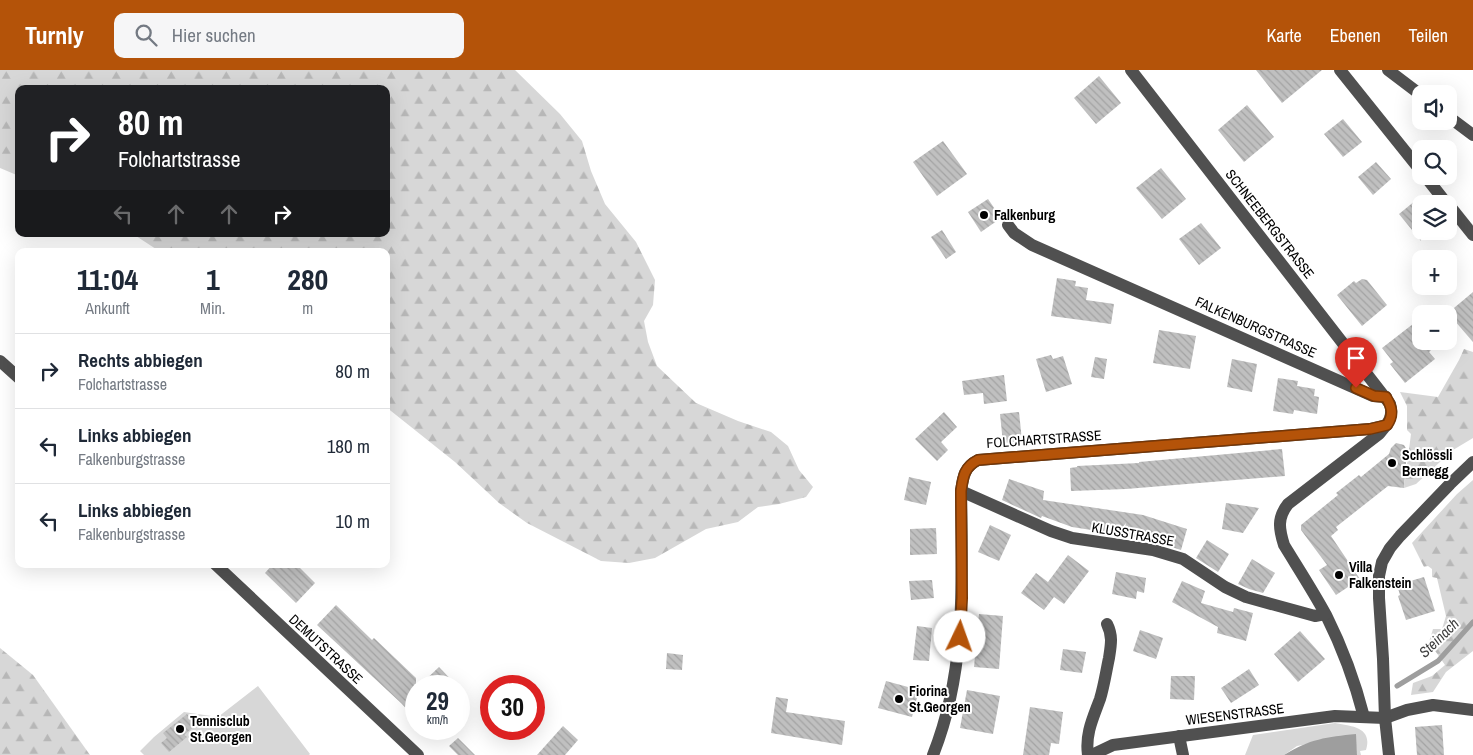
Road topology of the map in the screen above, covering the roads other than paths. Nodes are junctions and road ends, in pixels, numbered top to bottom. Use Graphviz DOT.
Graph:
graph roads {
  1 [pos="1131,70"];
  2 [pos="1340,70"];
  3 [pos="1388,70"];
  4 [pos="1412,88"];
  5 [pos="1457,123"];
  6 [pos="1473,136"];
  7 [pos="1412,160"];
  8 [pos="1432,185"];
  9 [pos="1441,195"];
  10 [pos="1457,216"];
  11 [pos="1008,225"];
  12 [pos="1473,236"];
  13 [pos="0,361"];
  14 [pos="15,374"];
  15 [pos="1386,397"];
  16 [pos="1387,425"];
  17 [pos="1473,462"];
  18 [pos="961,491"];
  19 [pos="219,568"];
  20 [pos="1325,614"];
  21 [pos="1107,624"];
  22 [pos="1473,710"];
  23 [pos="1364,717"];
  24 [pos="1385,718"];
  25 [pos="1179,736"];
  26 [pos="418,755"];
  27 [pos="933,755"];
  28 [pos="1088,755"];
  29 [pos="1092,755"];
  30 [pos="1183,755"];
  31 [pos="1389,755"];
  1 -- 15 [label="street, SCHNEEBERGSTRASSE"];
  2 -- 7 [label="street"];
  3 -- 4 [label="street"];
  5 -- 6 [label="street"];
  8 -- 9 [label="street"];
  10 -- 12 [label="street"];
  11 -- 15 [label="street, FALKENBURGSTRASSE"];
  13 -- 14 [label="street"];
  15 -- 16 [label="street"];
  16 -- 18 [label="street, FOLCHARTSTRASSE"];
  16 -- 20 [label="street"];
  17 -- 24 [label="street"];
  18 -- 20 [label="street, KLUSSTRASSE"];
  18 -- 27 [label="street, FOLCHARTSTRASSE"];
  19 -- 26 [label="street, DEMUTSTRASSE"];
  20 -- 23 [label="street"];
  21 -- 28 [label="street"];
  22 -- 24 [label="street"];
  23 -- 24 [label="street, WIESENSTRASSE"];
  23 -- 25 [label="street, WIESENSTRASSE"];
  24 -- 31 [label="street"];
  25 -- 29 [label="street, WIESENSTRASSE"];
  25 -- 30 [label="street"];
}
